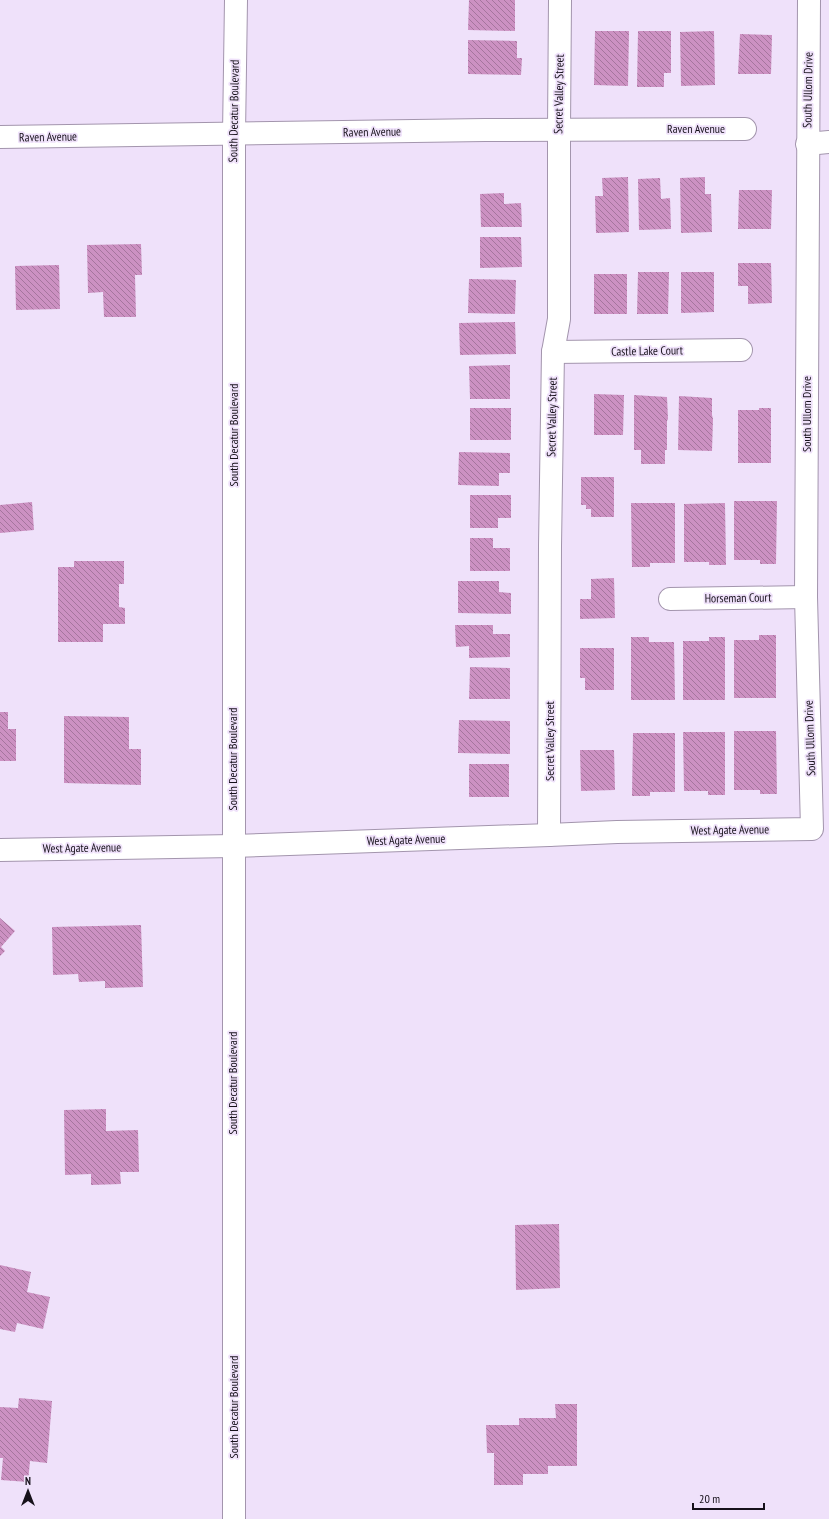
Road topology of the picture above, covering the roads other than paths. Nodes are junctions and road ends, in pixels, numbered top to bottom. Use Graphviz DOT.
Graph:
graph roads {
  1 [pos="236,0"];
  2 [pos="560,0"];
  3 [pos="809,0"];
  4 [pos="559,129"];
  5 [pos="745,129"];
  6 [pos="234,134"];
  7 [pos="0,137"];
  8 [pos="829,142"];
  9 [pos="807,144"];
  10 [pos="741,350"];
  11 [pos="553,352"];
  12 [pos="806,597"];
  13 [pos="670,599"];
  14 [pos="812,829"];
  15 [pos="549,836"];
  16 [pos="233,846"];
  17 [pos="0,850"];
  18 [pos="234,1519"];
  1 -- 6 [label="street, South Decatur Boulevard"];
  2 -- 4 [label="street, Secret Valley Street"];
  3 -- 9 [label="street, South Ullom Drive"];
  4 -- 5 [label="street, Raven Avenue"];
  4 -- 6 [label="street, Raven Avenue"];
  4 -- 11 [label="street, Secret Valley Street"];
  6 -- 7 [label="street, Raven Avenue"];
  6 -- 16 [label="street, South Decatur Boulevard"];
  8 -- 9 [label="street"];
  9 -- 12 [label="street, South Ullom Drive"];
  10 -- 11 [label="street, Castle Lake Court"];
  11 -- 15 [label="street, Secret Valley Street"];
  12 -- 13 [label="street, Horseman Court"];
  12 -- 14 [label="street, South Ullom Drive"];
  14 -- 15 [label="street, West Agate Avenue"];
  15 -- 16 [label="street, West Agate Avenue"];
  16 -- 17 [label="street, West Agate Avenue"];
  16 -- 18 [label="street, South Decatur Boulevard"];
}
